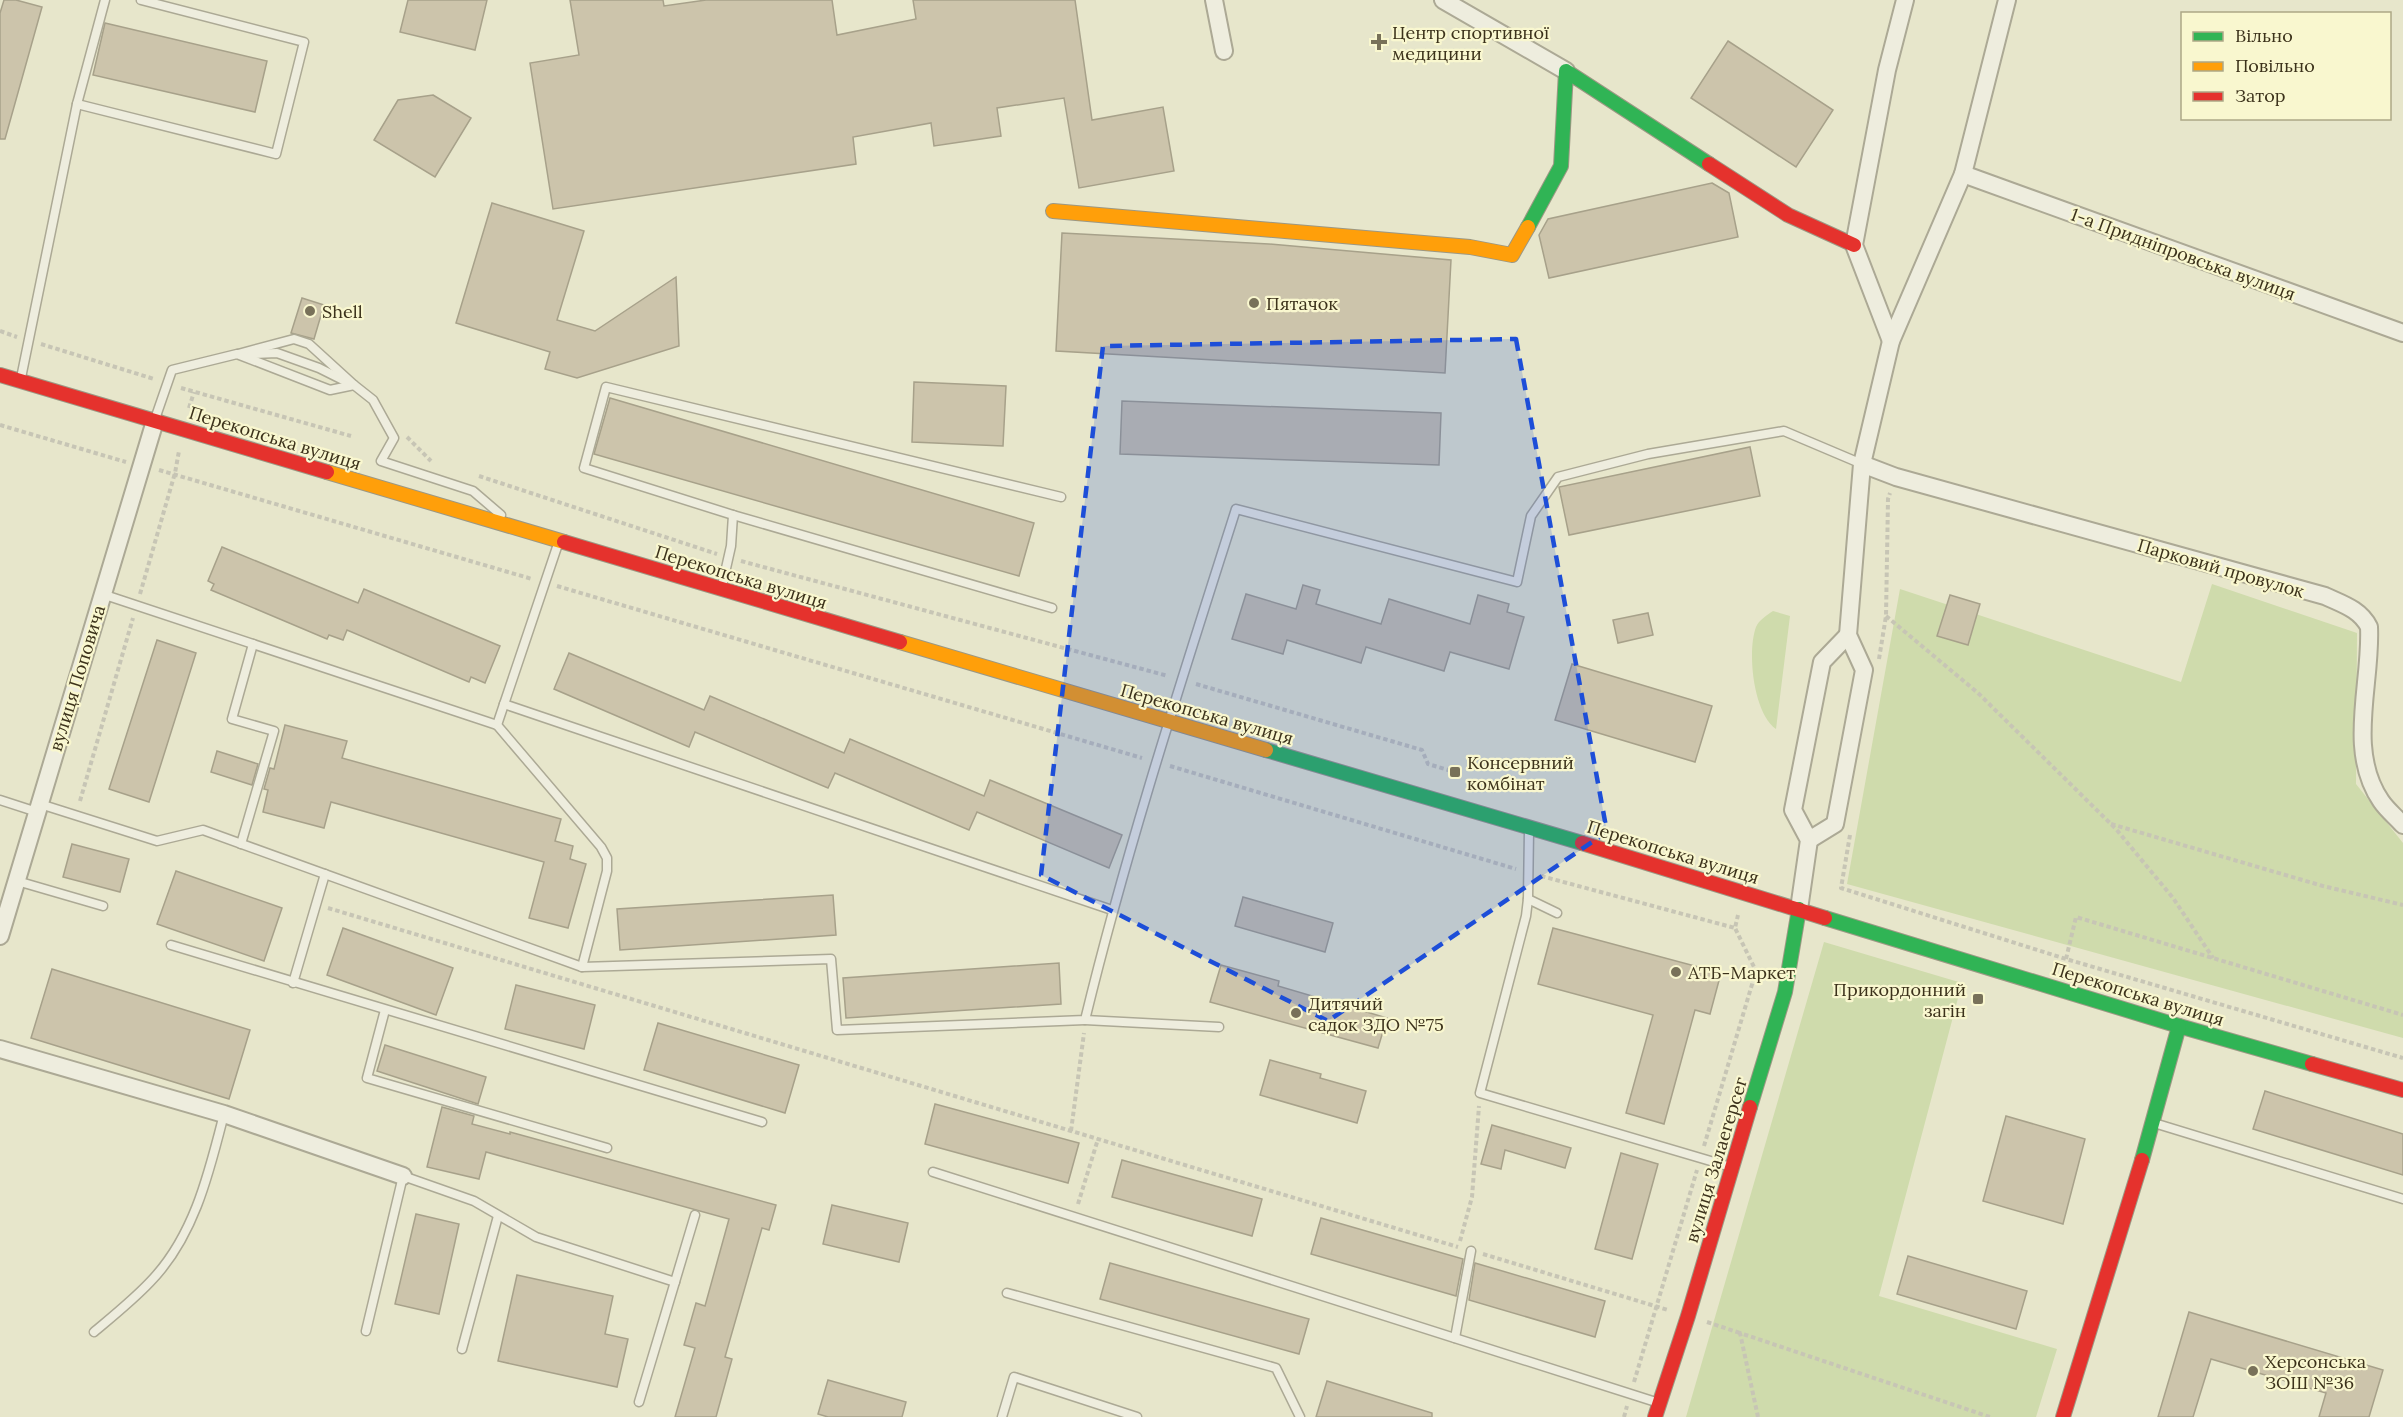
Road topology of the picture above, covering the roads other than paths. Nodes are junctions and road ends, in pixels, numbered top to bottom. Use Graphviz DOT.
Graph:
graph roads {
  1 [pos="105,0"];
  2 [pos="141,0"];
  3 [pos="1214,0"];
  4 [pos="1443,0"];
  5 [pos="1905,0"];
  6 [pos="2007,0"];
  7 [pos="1224,51"];
  8 [pos="1566,71"];
  9 [pos="78,104"];
  10 [pos="1963,174"];
  11 [pos="1053,211"];
  12 [pos="1854,245"];
  13 [pos="2403,333"];
  14 [pos="1891,341"];
  15 [pos="237,354"];
  16 [pos="0,375"];
  17 [pos="20,381"];
  18 [pos="354,385"];
  19 [pos="154,421"];
  20 [pos="1862,464"];
  21 [pos="1060,497"];
  22 [pos="733,515"];
  23 [pos="518,529"];
  24 [pos="559,541"];
  25 [pos="721,590"];
  26 [pos="102,594"];
  27 [pos="1052,608"];
  28 [pos="1848,635"];
  29 [pos="253,644"];
  30 [pos="504,704"];
  31 [pos="1169,722"];
  32 [pos="497,725"];
  33 [pos="0,800"];
  34 [pos="39,808"];
  35 [pos="2403,825"];
  36 [pos="1529,827"];
  37 [pos="1809,840"];
  38 [pos="242,844"];
  39 [pos="325,874"];
  40 [pos="17,881"];
  41 [pos="1528,899"];
  42 [pos="103,906"];
  43 [pos="1799,909"];
  44 [pos="1112,910"];
  45 [pos="1557,913"];
  46 [pos="0,936"];
  47 [pos="171,945"];
  48 [pos="582,968"];
  49 [pos="293,982"];
  50 [pos="385,1010"];
  51 [pos="1085,1020"];
  52 [pos="2179,1026"];
  53 [pos="1219,1027"];
  54 [pos="0,1049"];
  55 [pos="2403,1090"];
  56 [pos="224,1114"];
  57 [pos="762,1122"];
  58 [pos="2153,1123"];
  59 [pos="607,1148"];
  60 [pos="1733,1168"];
  61 [pos="933,1172"];
  62 [pos="403,1176"];
  63 [pos="2403,1199"];
  64 [pos="695,1215"];
  65 [pos="498,1216"];
  66 [pos="1471,1251"];
  67 [pos="675,1282"];
  68 [pos="1007,1293"];
  69 [pos="366,1331"];
  70 [pos="94,1332"];
  71 [pos="1455,1338"];
  72 [pos="462,1349"];
  73 [pos="639,1402"];
  74 [pos="1659,1403"];
  75 [pos="1002,1417"];
  76 [pos="1137,1417"];
  77 [pos="1300,1417"];
  78 [pos="1655,1417"];
  79 [pos="2064,1417"];
  1 -- 9 [label="lane"];
  2 -- 9 [label="lane"];
  3 -- 7 [label="street"];
  4 -- 8 [label="street"];
  5 -- 12 [label="street"];
  6 -- 10 [label="street"];
  8 -- 11 [label="main road"];
  8 -- 12 [label="main road"];
  9 -- 17 [label="lane"];
  10 -- 13 [label="street, 1-а Придніпровська вулиця"];
  10 -- 14 [label="street"];
  12 -- 14 [label="street"];
  14 -- 20 [label="street"];
  15 -- 18 [label="lane"];
  15 -- 18 [label="lane"];
  15 -- 18 [label="lane"];
  15 -- 19 [label="lane"];
  16 -- 17 [label="main road, Перекопська вулиця"];
  17 -- 19 [label="main road, Перекопська вулиця"];
  18 -- 23 [label="lane"];
  19 -- 23 [label="main road, Перекопська вулиця"];
  19 -- 26 [label="street, вулиця Поповича"];
  20 -- 28 [label="street"];
  20 -- 31 [label="lane"];
  20 -- 35 [label="street, Парковий провулок"];
  21 -- 22 [label="lane"];
  22 -- 25 [label="lane"];
  22 -- 27 [label="lane"];
  23 -- 24 [label="main road, Перекопська вулиця"];
  24 -- 25 [label="main road, Перекопська вулиця"];
  24 -- 30 [label="lane"];
  25 -- 31 [label="main road, Перекопська вулиця"];
  26 -- 29 [label="lane"];
  26 -- 34 [label="street, вулиця Поповича"];
  28 -- 37 [label="street"];
  28 -- 37 [label="street"];
  29 -- 32 [label="lane"];
  29 -- 38 [label="lane"];
  30 -- 32 [label="lane"];
  30 -- 44 [label="lane"];
  31 -- 36 [label="main road, Перекопська вулиця"];
  31 -- 44 [label="lane"];
  32 -- 48 [label="lane"];
  33 -- 34 [label="lane"];
  34 -- 38 [label="lane"];
  34 -- 40 [label="street, вулиця Поповича"];
  36 -- 41 [label="lane"];
  36 -- 43 [label="main road, Перекопська вулиця"];
  37 -- 43 [label="street"];
  38 -- 39 [label="lane"];
  39 -- 48 [label="lane"];
  39 -- 49 [label="lane"];
  40 -- 42 [label="lane"];
  40 -- 46 [label="street, вулиця Поповича"];
  41 -- 45 [label="lane"];
  41 -- 60 [label="lane"];
  43 -- 52 [label="main road, Перекопська вулиця"];
  43 -- 60 [label="main road, вулиця Залаегерсег"];
  44 -- 51 [label="lane"];
  47 -- 49 [label="lane"];
  48 -- 51 [label="lane"];
  49 -- 50 [label="lane"];
  50 -- 57 [label="lane"];
  50 -- 59 [label="lane"];
  51 -- 53 [label="lane"];
  52 -- 55 [label="main road, Перекопська вулиця"];
  52 -- 58 [label="main road"];
  54 -- 56 [label="street"];
  56 -- 62 [label="street"];
  56 -- 70 [label="lane"];
  58 -- 63 [label="lane"];
  58 -- 79 [label="main road"];
  60 -- 74 [label="main road, вулиця Залаегерсег"];
  61 -- 71 [label="lane"];
  62 -- 65 [label="lane"];
  62 -- 69 [label="lane"];
  64 -- 67 [label="lane"];
  65 -- 67 [label="lane"];
  65 -- 72 [label="lane"];
  66 -- 71 [label="lane"];
  67 -- 73 [label="lane"];
  68 -- 77 [label="lane"];
  71 -- 74 [label="lane"];
  74 -- 78 [label="main road, вулиця Залаегерсег"];
  75 -- 76 [label="lane"];
}
